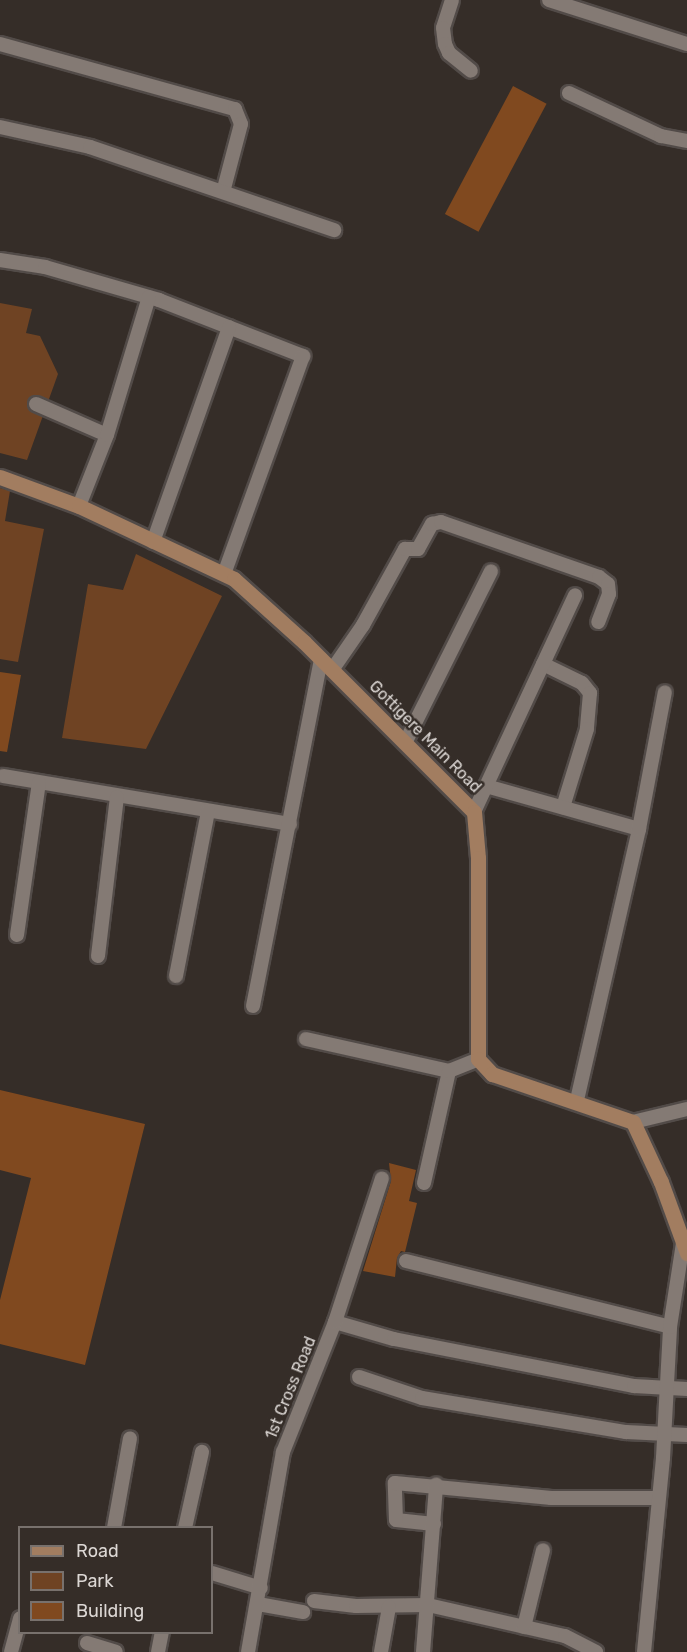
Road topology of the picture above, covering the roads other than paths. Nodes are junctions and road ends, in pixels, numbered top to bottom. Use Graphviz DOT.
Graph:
graph roads {
  1 [pos="452,0"];
  2 [pos="549,0"];
  3 [pos="0,44"];
  4 [pos="687,44"];
  5 [pos="471,71"];
  6 [pos="569,93"];
  7 [pos="0,128"];
  8 [pos="687,141"];
  9 [pos="223,192"];
  10 [pos="334,231"];
  11 [pos="0,260"];
  12 [pos="148,297"];
  13 [pos="230,327"];
  14 [pos="36,404"];
  15 [pos="106,435"];
  16 [pos="0,477"];
  17 [pos="79,506"];
  18 [pos="153,542"];
  19 [pos="491,571"];
  20 [pos="224,574"];
  21 [pos="575,595"];
  22 [pos="598,622"];
  23 [pos="326,664"];
  24 [pos="543,664"];
  25 [pos="665,692"];
  26 [pos="405,743"];
  27 [pos="3,776"];
  28 [pos="39,783"];
  29 [pos="486,786"];
  30 [pos="117,797"];
  31 [pos="563,807"];
  32 [pos="208,811"];
  33 [pos="474,812"];
  34 [pos="291,824"];
  35 [pos="639,829"];
  36 [pos="17,935"];
  37 [pos="98,956"];
  38 [pos="176,976"];
  39 [pos="253,1006"];
  40 [pos="306,1039"];
  41 [pos="478,1059"];
  42 [pos="448,1071"];
  43 [pos="577,1100"];
  44 [pos="687,1109"];
  45 [pos="633,1122"];
  46 [pos="382,1178"];
  47 [pos="424,1183"];
  48 [pos="685,1248"];
  49 [pos="406,1261"];
  50 [pos="335,1322"];
  51 [pos="670,1327"];
  52 [pos="359,1377"];
  53 [pos="687,1389"];
  54 [pos="667,1390"];
  55 [pos="664,1435"];
  56 [pos="687,1435"];
  57 [pos="130,1438"];
  58 [pos="202,1452"];
  59 [pos="436,1485"];
  60 [pos="658,1498"];
  61 [pos="434,1524"];
  62 [pos="114,1526"];
  63 [pos="185,1526"];
  64 [pos="543,1550"];
  65 [pos="213,1573"];
  66 [pos="261,1588"];
  67 [pos="314,1601"];
  68 [pos="258,1604"];
  69 [pos="428,1605"];
  70 [pos="389,1607"];
  71 [pos="303,1612"];
  72 [pos="18,1625"];
  73 [pos="524,1627"];
  74 [pos="162,1634"];
  75 [pos="87,1642"];
  76 [pos="10,1652"];
  77 [pos="116,1652"];
  78 [pos="158,1652"];
  79 [pos="248,1652"];
  80 [pos="381,1652"];
  81 [pos="423,1652"];
  82 [pos="596,1652"];
  83 [pos="644,1652"];
  1 -- 5 [label="street"];
  2 -- 4 [label="street"];
  3 -- 9 [label="street"];
  6 -- 8 [label="street"];
  7 -- 9 [label="street"];
  9 -- 10 [label="street"];
  11 -- 12 [label="street"];
  12 -- 13 [label="street"];
  12 -- 15 [label="street"];
  13 -- 18 [label="street"];
  13 -- 20 [label="street"];
  14 -- 15 [label="street"];
  15 -- 17 [label="street"];
  16 -- 17 [label="street, Gottigere Main Road"];
  17 -- 18 [label="street, Gottigere Main Road"];
  18 -- 20 [label="street, Gottigere Main Road"];
  19 -- 26 [label="street"];
  20 -- 23 [label="street, Gottigere Main Road"];
  21 -- 24 [label="street"];
  22 -- 23 [label="street"];
  23 -- 26 [label="street, Gottigere Main Road"];
  23 -- 34 [label="street"];
  24 -- 29 [label="street"];
  24 -- 31 [label="street"];
  25 -- 35 [label="street"];
  26 -- 33 [label="street, Gottigere Main Road"];
  27 -- 28 [label="street"];
  28 -- 30 [label="street"];
  28 -- 36 [label="street"];
  29 -- 31 [label="street"];
  29 -- 33 [label="street"];
  30 -- 32 [label="street"];
  30 -- 37 [label="street"];
  31 -- 35 [label="street"];
  32 -- 34 [label="street"];
  32 -- 38 [label="street"];
  33 -- 41 [label="street, Gottigere Main Road"];
  34 -- 39 [label="street"];
  35 -- 43 [label="street"];
  40 -- 42 [label="street"];
  41 -- 42 [label="street"];
  41 -- 43 [label="street"];
  42 -- 47 [label="street"];
  43 -- 45 [label="street"];
  44 -- 45 [label="street"];
  45 -- 48 [label="street"];
  46 -- 50 [label="street, 1st Cross Road"];
  48 -- 51 [label="street"];
  49 -- 51 [label="street"];
  50 -- 54 [label="street"];
  50 -- 66 [label="street, 1st Cross Road"];
  51 -- 54 [label="street"];
  52 -- 55 [label="street"];
  53 -- 54 [label="street"];
  54 -- 55 [label="street"];
  55 -- 56 [label="street"];
  55 -- 60 [label="street"];
  57 -- 62 [label="street"];
  58 -- 63 [label="street"];
  59 -- 60 [label="street"];
  59 -- 61 [label="street"];
  59 -- 61 [label="street"];
  60 -- 83 [label="street"];
  61 -- 69 [label="street"];
  64 -- 73 [label="street"];
  65 -- 66 [label="street"];
  66 -- 68 [label="street, 1st Cross Road"];
  67 -- 70 [label="street"];
  68 -- 71 [label="street"];
  68 -- 79 [label="street, 1st Cross Road"];
  69 -- 70 [label="street"];
  69 -- 73 [label="street"];
  69 -- 81 [label="street"];
  70 -- 80 [label="street"];
  72 -- 76 [label="street"];
  73 -- 82 [label="street"];
  74 -- 78 [label="street"];
  75 -- 77 [label="street"];
}
